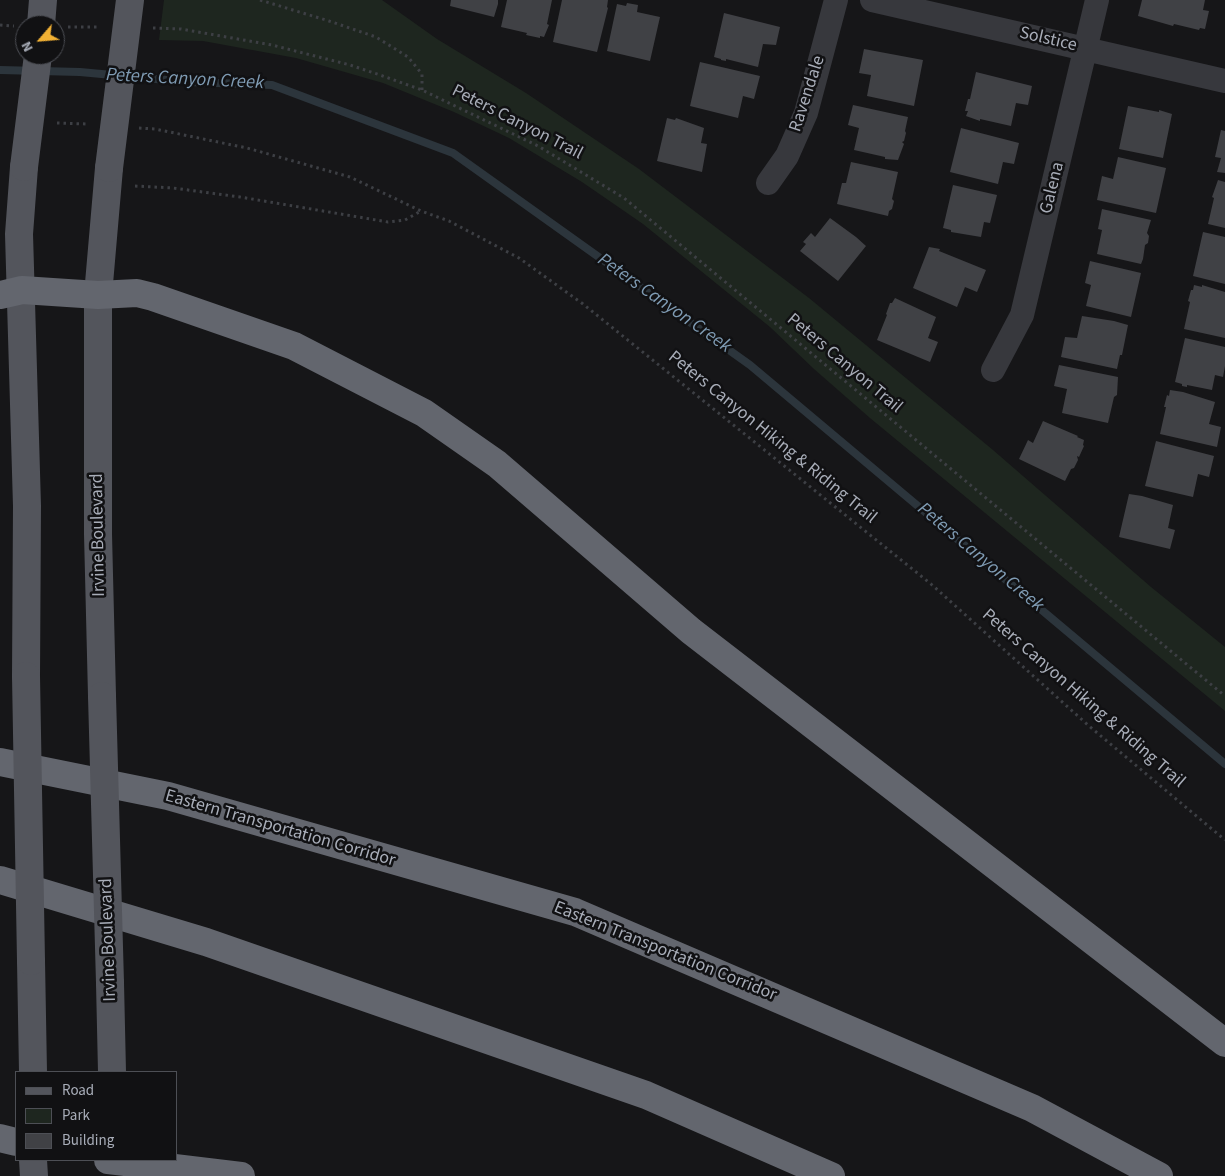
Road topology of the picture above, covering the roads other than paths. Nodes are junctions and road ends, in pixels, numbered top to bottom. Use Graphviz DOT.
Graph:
graph roads {
  1 [pos="43,0"];
  2 [pos="130,0"];
  3 [pos="836,0"];
  4 [pos="872,0"];
  5 [pos="1097,0"];
  6 [pos="49,15"];
  7 [pos="1086,49"];
  8 [pos="37,65"];
  9 [pos="1225,80"];
  10 [pos="768,183"];
  11 [pos="11,292"];
  12 [pos="98,295"];
  13 [pos="994,370"];
  14 [pos="0,762"];
  15 [pos="0,880"];
  16 [pos="1225,1043"];
  17 [pos="33,1071"];
  18 [pos="112,1071"];
  19 [pos="0,1138"];
  20 [pos="15,1142"];
  21 [pos="33,1161"];
  22 [pos="113,1164"];
  23 [pos="34,1176"];
  24 [pos="241,1176"];
  25 [pos="831,1176"];
  26 [pos="1159,1176"];
  1 -- 6 [label="main road"];
  2 -- 12 [label="main road, Irvine Boulevard, bridge"];
  3 -- 10 [label="street, Ravendale"];
  4 -- 7 [label="street, Solstice"];
  5 -- 7 [label="street, Galena"];
  7 -- 9 [label="street, Solstice"];
  7 -- 13 [label="street, Galena"];
  8 -- 11 [label="main road, bridge"];
  11 -- 12 [label="highway"];
  11 -- 17 [label="main road, bridge"];
  12 -- 16 [label="highway"];
  12 -- 18 [label="main road, Irvine Boulevard, bridge"];
  14 -- 26 [label="highway, Eastern Transportation Corridor"];
  15 -- 25 [label="highway"];
  19 -- 20 [label="highway"];
  21 -- 23 [label="main road"];
  22 -- 24 [label="highway"];
}
